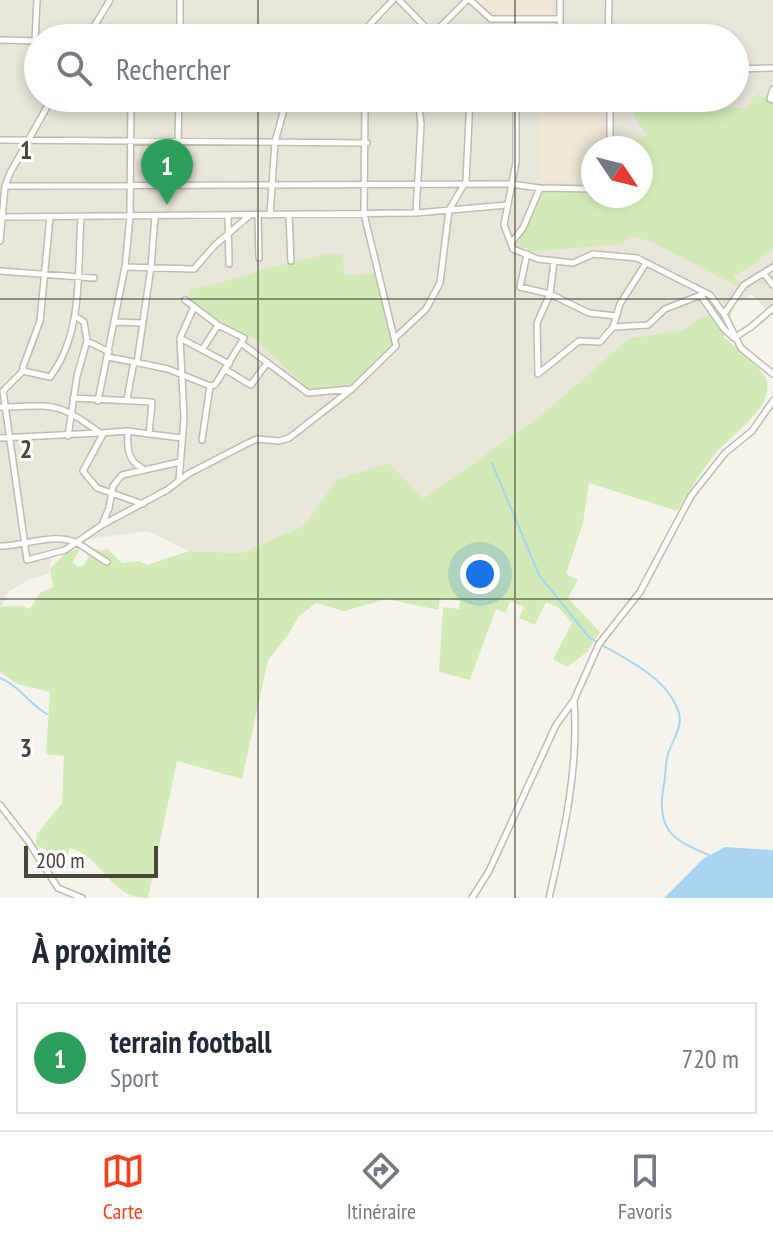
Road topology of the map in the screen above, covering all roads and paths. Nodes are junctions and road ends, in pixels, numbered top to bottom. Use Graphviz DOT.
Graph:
graph roads {
  1 [pos="37,0"];
  2 [pos="110,0"];
  3 [pos="180,0"];
  4 [pos="393,0"];
  5 [pos="399,0"];
  6 [pos="468,0"];
  7 [pos="560,0"];
  8 [pos="609,0"];
  9 [pos="560,19"];
  10 [pos="37,24"];
  11 [pos="95,24"];
  12 [pos="180,24"];
  13 [pos="370,24"];
  14 [pos="421,24"];
  15 [pos="445,24"];
  16 [pos="560,24"];
  17 [pos="608,24"];
  18 [pos="0,40"];
  19 [pos="24,41"];
  20 [pos="773,68"];
  21 [pos="749,69"];
  22 [pos="773,89"];
  23 [pos="773,100"];
  24 [pos="43,112"];
  25 [pos="131,112"];
  26 [pos="179,112"];
  27 [pos="283,112"];
  28 [pos="368,112"];
  29 [pos="420,112"];
  30 [pos="469,112"];
  31 [pos="516,112"];
  32 [pos="610,112"];
  33 [pos="610,136"];
  34 [pos="130,139"];
  35 [pos="0,140"];
  36 [pos="26,140"];
  37 [pos="178,140"];
  38 [pos="275,142"];
  39 [pos="367,143"];
  40 [pos="418,184"];
  41 [pos="465,184"];
  42 [pos="511,184"];
  43 [pos="129,185"];
  44 [pos="272,185"];
  45 [pos="366,185"];
  46 [pos="5,186"];
  47 [pos="540,188"];
  48 [pos="581,189"];
  49 [pos="507,205"];
  50 [pos="449,210"];
  51 [pos="416,213"];
  52 [pos="364,214"];
  53 [pos="270,215"];
  54 [pos="289,215"];
  55 [pos="228,216"];
  56 [pos="249,216"];
  57 [pos="258,216"];
  58 [pos="1,217"];
  59 [pos="50,217"];
  60 [pos="130,217"];
  61 [pos="155,217"];
  62 [pos="81,218"];
  63 [pos="228,234"];
  64 [pos="0,241"];
  65 [pos="512,242"];
  66 [pos="527,254"];
  67 [pos="259,258"];
  68 [pos="291,261"];
  69 [pos="554,261"];
  70 [pos="646,263"];
  71 [pos="229,264"];
  72 [pos="125,267"];
  73 [pos="151,267"];
  74 [pos="773,267"];
  75 [pos="0,271"];
  76 [pos="44,274"];
  77 [pos="764,274"];
  78 [pos="78,277"];
  79 [pos="94,278"];
  80 [pos="773,285"];
  81 [pos="550,294"];
  82 [pos="704,294"];
  83 [pos="185,300"];
  84 [pos="194,307"];
  85 [pos="773,308"];
  86 [pos="724,314"];
  87 [pos="75,316"];
  88 [pos="616,316"];
  89 [pos="116,322"];
  90 [pos="142,323"];
  91 [pos="218,325"];
  92 [pos="613,327"];
  93 [pos="180,338"];
  94 [pos="394,338"];
  95 [pos="734,338"];
  96 [pos="87,341"];
  97 [pos="241,343"];
  98 [pos="202,350"];
  99 [pos="108,355"];
  100 [pos="135,362"];
  101 [pos="267,363"];
  102 [pos="227,367"];
  103 [pos="23,371"];
  104 [pos="773,374"];
  105 [pos="183,375"];
  106 [pos="210,386"];
  107 [pos="352,389"];
  108 [pos="73,398"];
  109 [pos="127,399"];
  110 [pos="98,401"];
  111 [pos="773,401"];
  112 [pos="2,407"];
  113 [pos="71,412"];
  114 [pos="128,431"];
  115 [pos="101,433"];
  116 [pos="149,434"];
  117 [pos="68,436"];
  118 [pos="0,438"];
  119 [pos="11,438"];
  120 [pos="182,438"];
  121 [pos="202,440"];
  122 [pos="180,462"];
  123 [pos="145,468"];
  124 [pos="179,481"];
  125 [pos="112,493"];
  126 [pos="143,504"];
  127 [pos="102,525"];
  128 [pos="79,543"];
  129 [pos="24,545"];
  130 [pos="0,546"];
  131 [pos="107,562"];
  132 [pos="574,700"];
  133 [pos="0,805"];
  134 [pos="82,898"];
  135 [pos="472,898"];
  136 [pos="549,898"];
  1 -- 10 [label="street"];
  2 -- 11 [label="street"];
  3 -- 12 [label="street"];
  4 -- 13 [label="street"];
  5 -- 14 [label="street"];
  6 -- 9 [label="street"];
  6 -- 15 [label="street"];
  7 -- 9 [label="street"];
  8 -- 17 [label="street"];
  9 -- 16 [label="street"];
  18 -- 19 [label="street"];
  20 -- 21 [label="street"];
  22 -- 23 [label="street"];
  24 -- 36 [label="street"];
  25 -- 34 [label="street"];
  26 -- 37 [label="street"];
  27 -- 38 [label="street"];
  28 -- 39 [label="street"];
  29 -- 40 [label="street"];
  30 -- 41 [label="street"];
  31 -- 42 [label="street"];
  32 -- 33 [label="street"];
  34 -- 36 [label="street"];
  34 -- 37 [label="street"];
  34 -- 43 [label="street"];
  35 -- 36 [label="street"];
  36 -- 46 [label="street"];
  37 -- 38 [label="street"];
  38 -- 39 [label="street"];
  38 -- 44 [label="street"];
  39 -- 45 [label="street"];
  40 -- 41 [label="street"];
  40 -- 45 [label="street"];
  40 -- 51 [label="street"];
  41 -- 42 [label="street"];
  41 -- 50 [label="street"];
  42 -- 47 [label="street"];
  42 -- 49 [label="street"];
  43 -- 44 [label="street"];
  43 -- 46 [label="street"];
  43 -- 60 [label="street"];
  44 -- 45 [label="street"];
  44 -- 53 [label="street"];
  45 -- 52 [label="street"];
  46 -- 58 [label="street"];
  47 -- 48 [label="street"];
  47 -- 65 [label="street"];
  49 -- 50 [label="street"];
  49 -- 65 [label="street"];
  50 -- 51 [label="street"];
  50 -- 94 [label="street"];
  51 -- 52 [label="street"];
  52 -- 54 [label="street"];
  52 -- 94 [label="street"];
  53 -- 54 [label="street"];
  53 -- 57 [label="street"];
  54 -- 68 [label="street"];
  55 -- 56 [label="street"];
  55 -- 61 [label="street"];
  55 -- 63 [label="street"];
  56 -- 57 [label="street"];
  56 -- 63 [label="street"];
  57 -- 67 [label="street"];
  58 -- 59 [label="street"];
  58 -- 64 [label="street"];
  59 -- 62 [label="street"];
  59 -- 76 [label="street"];
  60 -- 61 [label="street"];
  60 -- 62 [label="street"];
  60 -- 72 [label="street"];
  61 -- 73 [label="street"];
  62 -- 78 [label="street"];
  63 -- 71 [label="street"];
  63 -- 73 [label="street"];
  65 -- 66 [label="street"];
  66 -- 69 [label="street"];
  66 -- 81 [label="street"];
  69 -- 70 [label="street"];
  69 -- 81 [label="street"];
  70 -- 82 [label="street"];
  70 -- 88 [label="street"];
  72 -- 73 [label="street"];
  72 -- 89 [label="street"];
  73 -- 90 [label="street"];
  74 -- 77 [label="street"];
  75 -- 76 [label="street"];
  76 -- 78 [label="street"];
  76 -- 103 [label="street"];
  77 -- 80 [label="street"];
  77 -- 86 [label="street"];
  78 -- 79 [label="street"];
  78 -- 87 [label="street"];
  81 -- 88 [label="street"];
  81 -- 92 [label="street"];
  82 -- 86 [label="street"];
  82 -- 92 [label="street"];
  82 -- 95 [label="street"];
  83 -- 84 [label="street"];
  84 -- 91 [label="street"];
  84 -- 93 [label="street"];
  85 -- 95 [label="street"];
  86 -- 95 [label="street"];
  87 -- 96 [label="street"];
  87 -- 103 [label="street"];
  88 -- 92 [label="street"];
  89 -- 90 [label="street"];
  89 -- 99 [label="street"];
  90 -- 100 [label="street"];
  91 -- 97 [label="street"];
  91 -- 98 [label="street"];
  93 -- 98 [label="street"];
  93 -- 105 [label="street"];
  94 -- 107 [label="street"];
  95 -- 104 [label="street"];
  96 -- 99 [label="street"];
  96 -- 108 [label="street"];
  97 -- 101 [label="street"];
  97 -- 102 [label="street"];
  98 -- 102 [label="street"];
  99 -- 100 [label="street"];
  99 -- 110 [label="street"];
  100 -- 105 [label="street"];
  100 -- 109 [label="street"];
  101 -- 102 [label="street"];
  101 -- 107 [label="street"];
  102 -- 106 [label="street"];
  103 -- 112 [label="street"];
  105 -- 106 [label="street"];
  105 -- 120 [label="street"];
  106 -- 121 [label="street"];
  107 -- 124 [label="street"];
  108 -- 110 [label="street"];
  108 -- 113 [label="street"];
  109 -- 110 [label="street"];
  109 -- 116 [label="street"];
  111 -- 132 [label="street"];
  112 -- 113 [label="street"];
  112 -- 119 [label="street"];
  113 -- 115 [label="street"];
  113 -- 117 [label="street"];
  114 -- 115 [label="street"];
  114 -- 116 [label="street"];
  114 -- 123 [label="street"];
  115 -- 117 [label="street"];
  115 -- 125 [label="street"];
  116 -- 120 [label="street"];
  117 -- 119 [label="street"];
  118 -- 119 [label="street"];
  119 -- 129 [label="street"];
  120 -- 122 [label="street"];
  122 -- 123 [label="street"];
  122 -- 124 [label="street"];
  123 -- 125 [label="street"];
  124 -- 126 [label="street"];
  125 -- 126 [label="street"];
  125 -- 127 [label="street"];
  126 -- 127 [label="street"];
  127 -- 128 [label="street"];
  128 -- 129 [label="street"];
  128 -- 129 [label="street"];
  128 -- 131 [label="street"];
  129 -- 130 [label="street"];
  132 -- 135 [label="street"];
  132 -- 136 [label="street"];
  133 -- 134 [label="street"];
}
